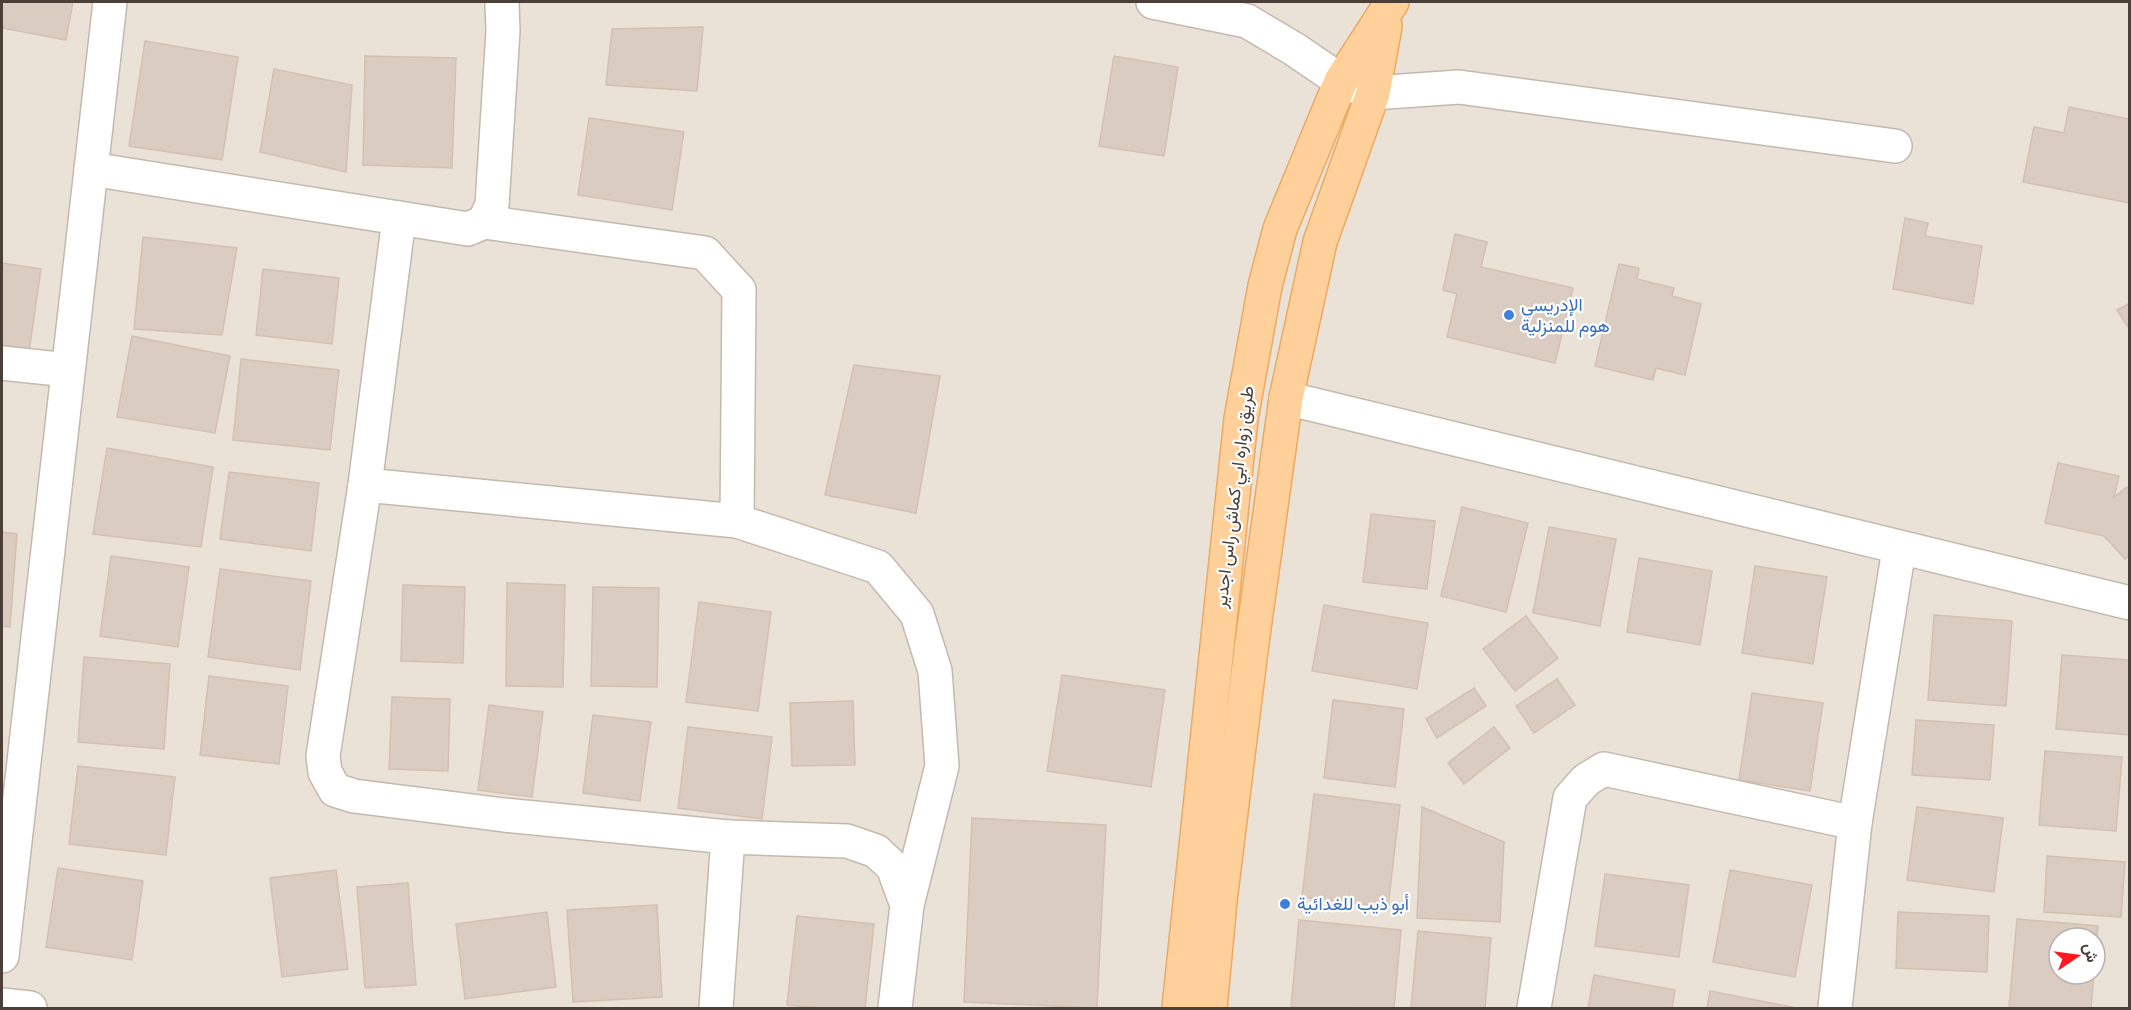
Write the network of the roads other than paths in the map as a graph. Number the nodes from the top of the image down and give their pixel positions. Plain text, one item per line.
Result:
1 (110, 2) edge
2 (502, 2) edge
3 (1154, 2) edge
4 (1390, 7) edge
5 (1341, 81) junction
6 (1372, 93) junction
7 (1895, 146) dead end
8 (91, 169) junction
9 (399, 218) junction
10 (484, 222) junction
11 (1280, 229) junction
12 (1320, 242) junction
13 (2, 363) edge
14 (68, 370) junction
15 (1286, 398) junction
16 (365, 485) junction
17 (737, 521) junction
18 (1899, 549) junction
19 (2130, 603) edge
20 (1855, 823) junction
21 (728, 837) junction
22 (907, 905) junction
23 (2, 956) edge
24 (2, 1005) edge
25 (30, 1008) edge
26 (716, 1008) edge
27 (895, 1008) edge
28 (1179, 1008) edge
29 (1210, 1008) edge
30 (1534, 1008) edge
31 (1835, 1008) edge

1 - 8 street
2 - 10 street
3 - 5 street
4 - 5 main road, طريق زواره ابي كماش راس اجدير
4 - 6 main road
5 - 6 street
5 - 11 main road, طريق زواره ابي كماش راس اجدير
6 - 7 street
6 - 12 main road
8 - 9 street
8 - 14 street
9 - 10 street
9 - 16 street
10 - 17 street
11 - 12 main road
11 - 28 main road, طريق زواره ابي كماش راس اجدير
12 - 15 main road
13 - 14 street
14 - 23 street
15 - 18 street
15 - 29 main road
16 - 17 street
16 - 21 street
17 - 22 street
18 - 19 street
18 - 20 street
20 - 30 street
20 - 31 street
21 - 22 street
21 - 26 street
22 - 27 street
24 - 25 street

